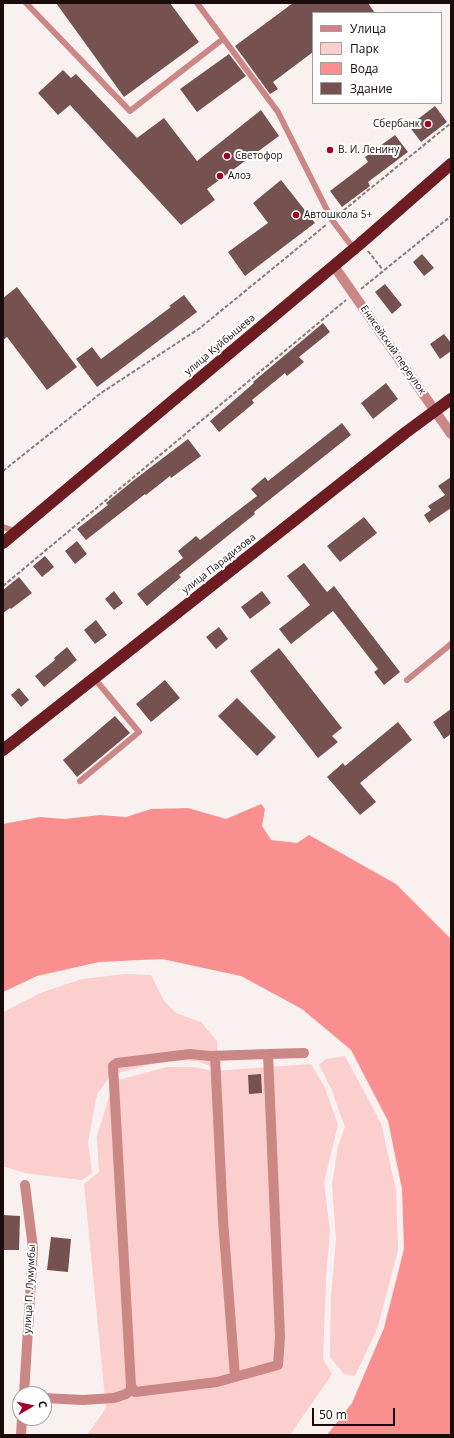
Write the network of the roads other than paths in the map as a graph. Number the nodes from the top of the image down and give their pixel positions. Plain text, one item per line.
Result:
1 (26, 3) edge
2 (197, 3) edge
3 (223, 39) junction
4 (451, 164) edge
5 (354, 249) junction
6 (334, 266) junction
7 (451, 399) edge
8 (436, 411) junction
9 (451, 434) edge
10 (3, 527) edge
11 (16, 532) junction
12 (3, 543) edge
13 (451, 644) edge
14 (94, 678) junction
15 (408, 680) dead end
16 (3, 750) edge
17 (80, 781) dead end
18 (304, 1053) dead end
19 (268, 1054) junction
20 (215, 1056) junction
21 (25, 1185) dead end
22 (235, 1377) junction
23 (24, 1386) edge
24 (132, 1388) junction
25 (52, 1398) edge

1 - 3 lane
2 - 3 lane
3 - 5 lane
4 - 5 highway, улица Куйбышева
5 - 6 highway, улица Куйбышева
6 - 8 street, Енисейский переулок
6 - 11 highway, улица Куйбышева
7 - 8 highway, улица Парадизова
8 - 9 street, Енисейский переулок
8 - 14 highway, улица Парадизова
10 - 11 lane
11 - 12 highway, улица Куйбышева
13 - 15 lane
14 - 16 highway, улица Парадизова
14 - 17 lane
18 - 19 street
19 - 20 street
19 - 22 street
20 - 22 street
20 - 24 street
21 - 23 street, улица П. Лумумбы
22 - 24 street
24 - 25 street

